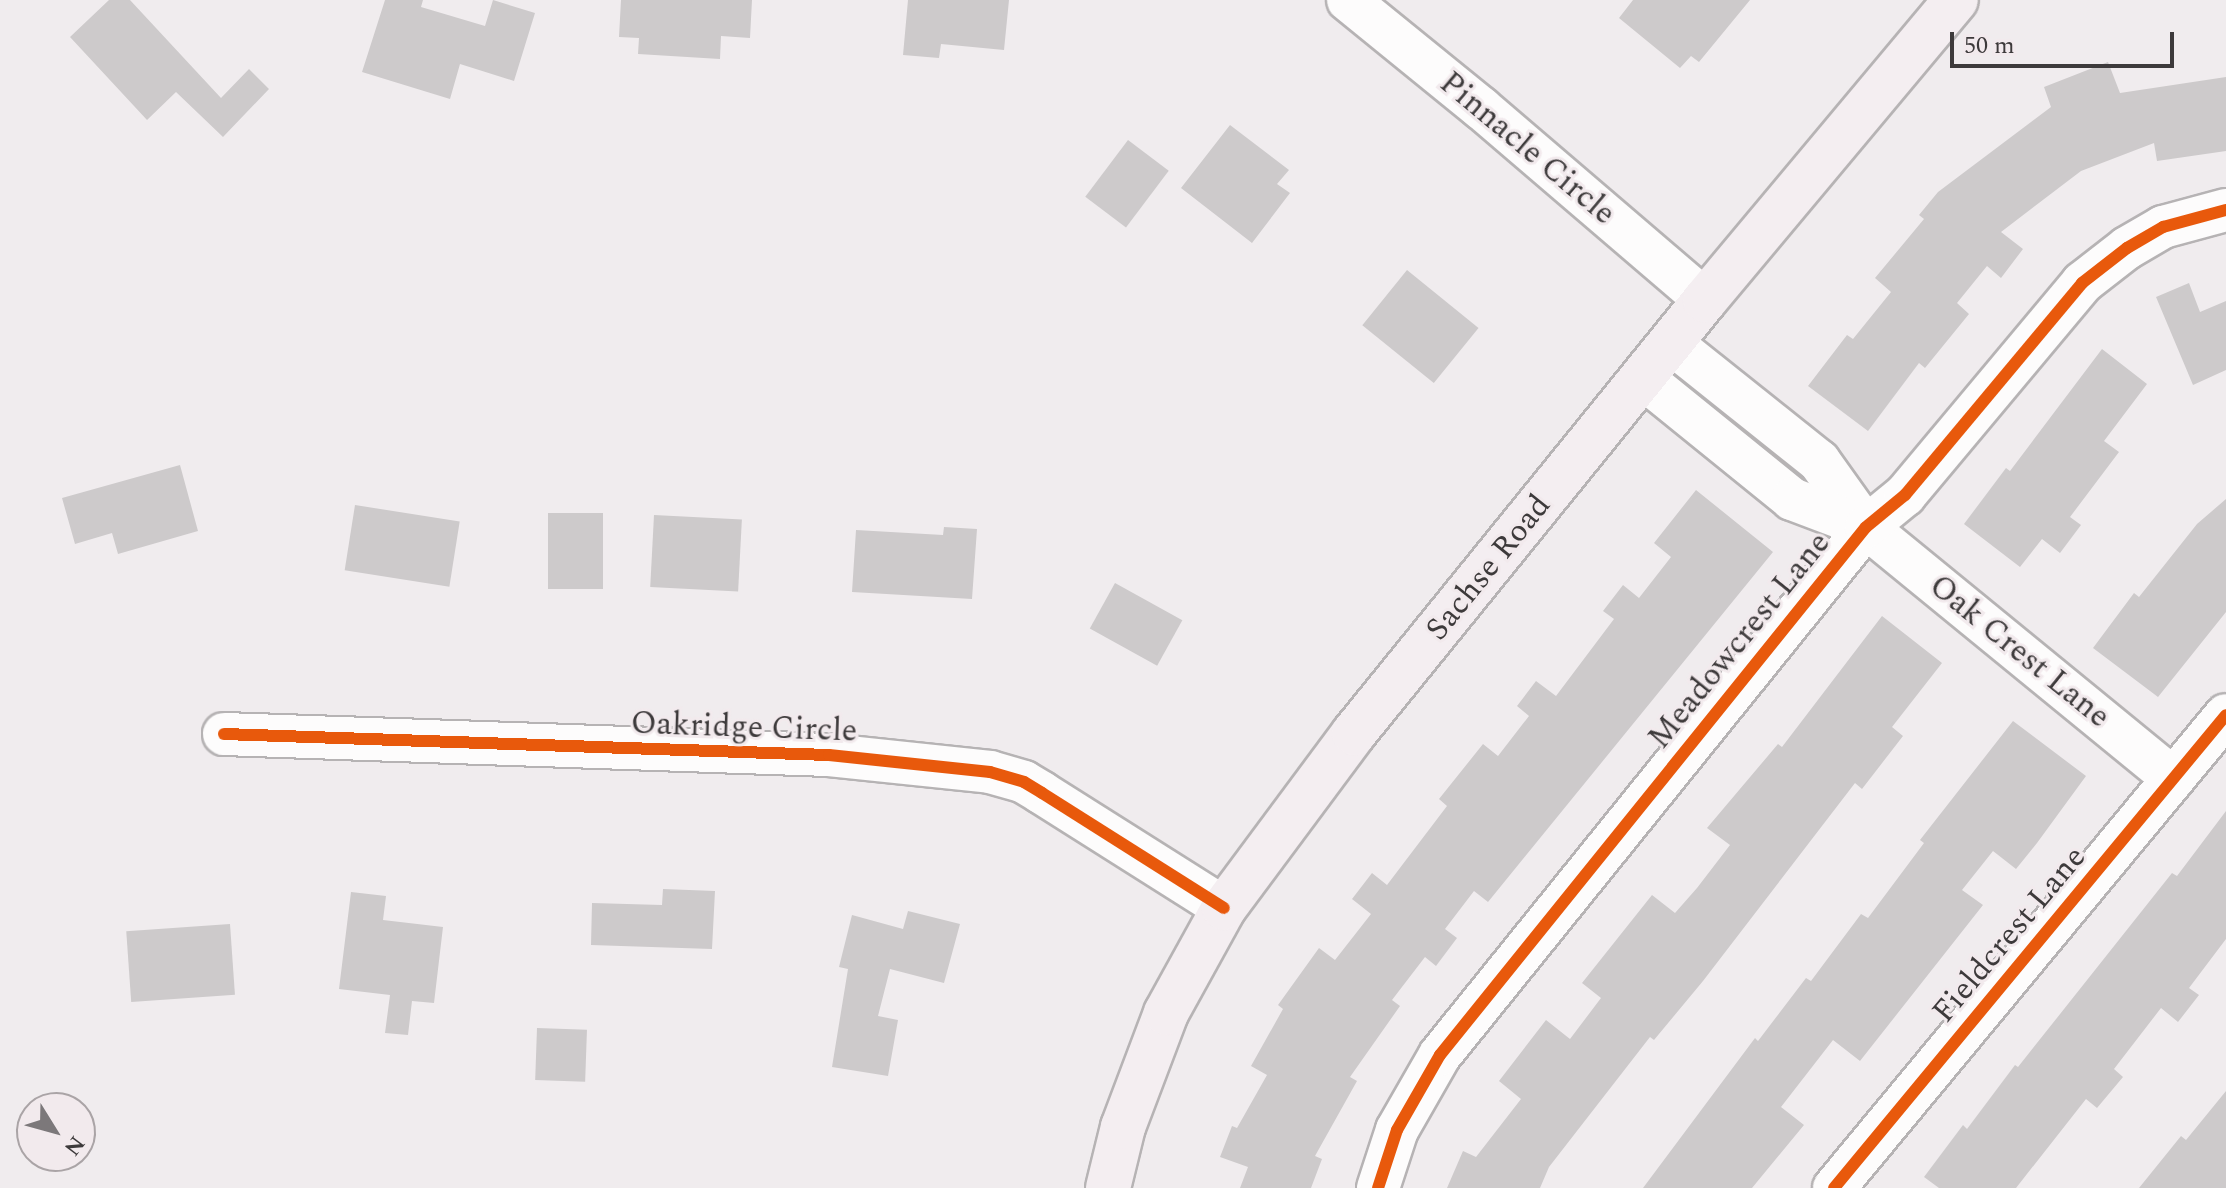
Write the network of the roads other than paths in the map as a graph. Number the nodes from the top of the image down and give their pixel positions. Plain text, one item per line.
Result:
1 (1348, 0) edge
2 (1956, 0) edge
3 (2226, 210) edge
4 (1705, 300) junction
5 (1671, 343) junction
6 (1644, 379) junction
7 (1866, 527) junction
8 (2226, 715) edge
9 (224, 734) dead end
10 (2173, 778) junction
11 (1224, 908) junction
12 (1108, 1188) edge
13 (1378, 1188) edge
14 (1834, 1188) edge

1 - 4 street, Pinnacle Circle
2 - 4 main road, Sachse Road
3 - 7 street, Meadowcrest Lane
4 - 5 main road, Sachse Road
5 - 6 main road, Sachse Road
5 - 7 street, Oak Crest Lane
6 - 7 street, Oak Crest Lane
6 - 11 main road, Sachse Road
7 - 10 street, Oak Crest Lane
7 - 13 street, Meadowcrest Lane
8 - 10 street, Fieldcrest Lane
9 - 11 street, Oakridge Circle
10 - 14 street, Fieldcrest Lane
11 - 12 main road, Sachse Road

